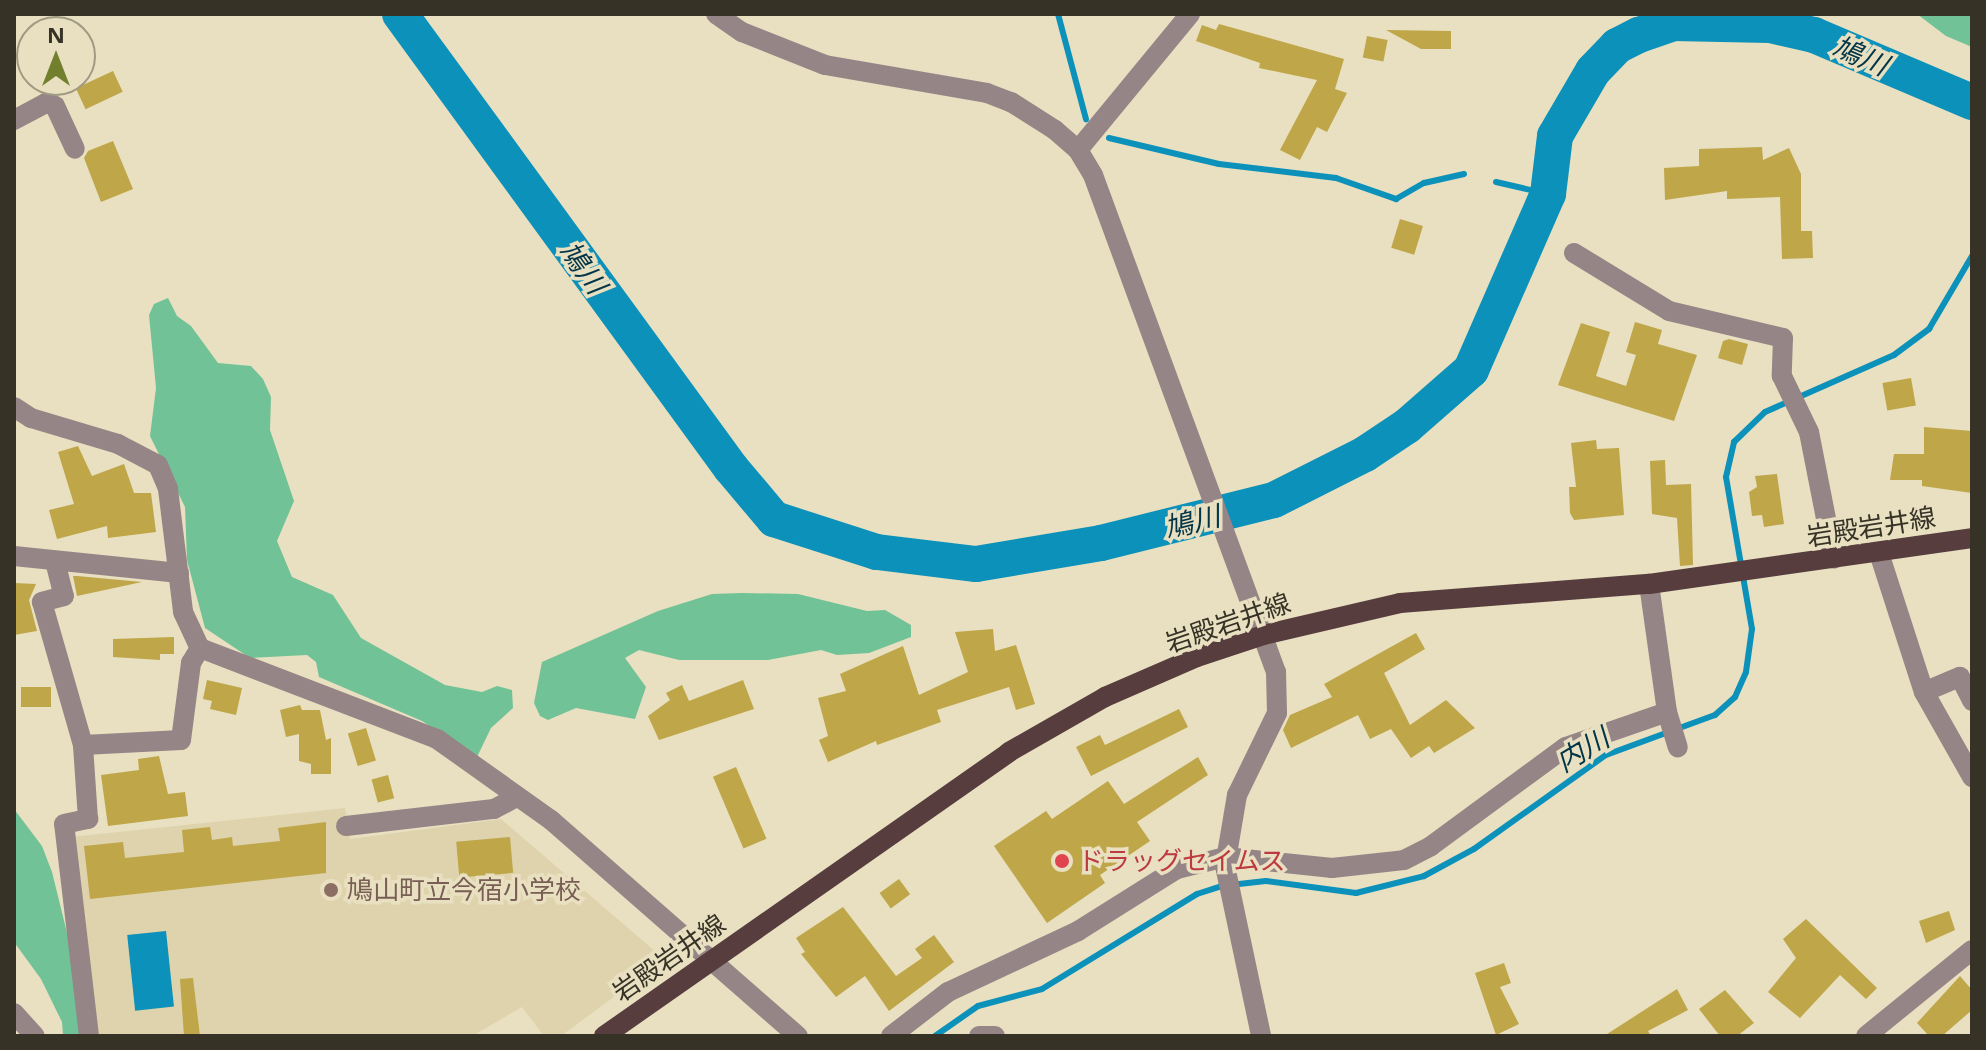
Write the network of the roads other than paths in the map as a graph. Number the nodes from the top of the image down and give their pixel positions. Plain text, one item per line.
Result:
1 (716, 14) edge
2 (1190, 14) edge
3 (14, 120) edge
4 (75, 149) dead end
5 (1078, 150) junction
6 (1574, 253) dead end
7 (14, 407) edge
8 (1972, 538) edge
9 (1879, 553) junction
10 (14, 556) edge
11 (1834, 559) junction
12 (55, 561) junction
13 (179, 573) junction
14 (1649, 584) junction
15 (1263, 635) junction
16 (200, 648) junction
17 (1924, 692) junction
18 (1972, 701) edge
19 (1667, 712) junction
20 (83, 745) junction
21 (1678, 747) dead end
22 (1972, 777) edge
23 (517, 797) junction
24 (346, 826) dead end
25 (1225, 862) junction
26 (1972, 950) edge
27 (709, 961) junction
28 (14, 1013) edge
29 (35, 1036) edge
30 (89, 1036) edge
31 (604, 1036) edge
32 (798, 1036) edge
33 (891, 1036) edge
34 (979, 1036) edge
35 (995, 1036) edge
36 (1261, 1036) edge
37 (1866, 1036) edge

1 - 5 street
2 - 5 street
3 - 4 street
5 - 15 street
6 - 11 street
7 - 13 street
8 - 9 main road, 岩殿岩井線
9 - 11 main road, 岩殿岩井線
9 - 17 street
10 - 12 street
11 - 14 main road, 岩殿岩井線
12 - 13 street
12 - 20 street
13 - 16 street
14 - 15 main road, 岩殿岩井線
14 - 19 street
15 - 25 street
15 - 27 main road, 岩殿岩井線
16 - 20 street
16 - 23 street
17 - 18 street
17 - 22 street
19 - 21 street
19 - 25 street
20 - 30 street
23 - 24 street
23 - 27 street
25 - 33 street
25 - 36 street
26 - 37 street
27 - 31 main road, 岩殿岩井線
27 - 32 street
28 - 29 street
34 - 35 street

